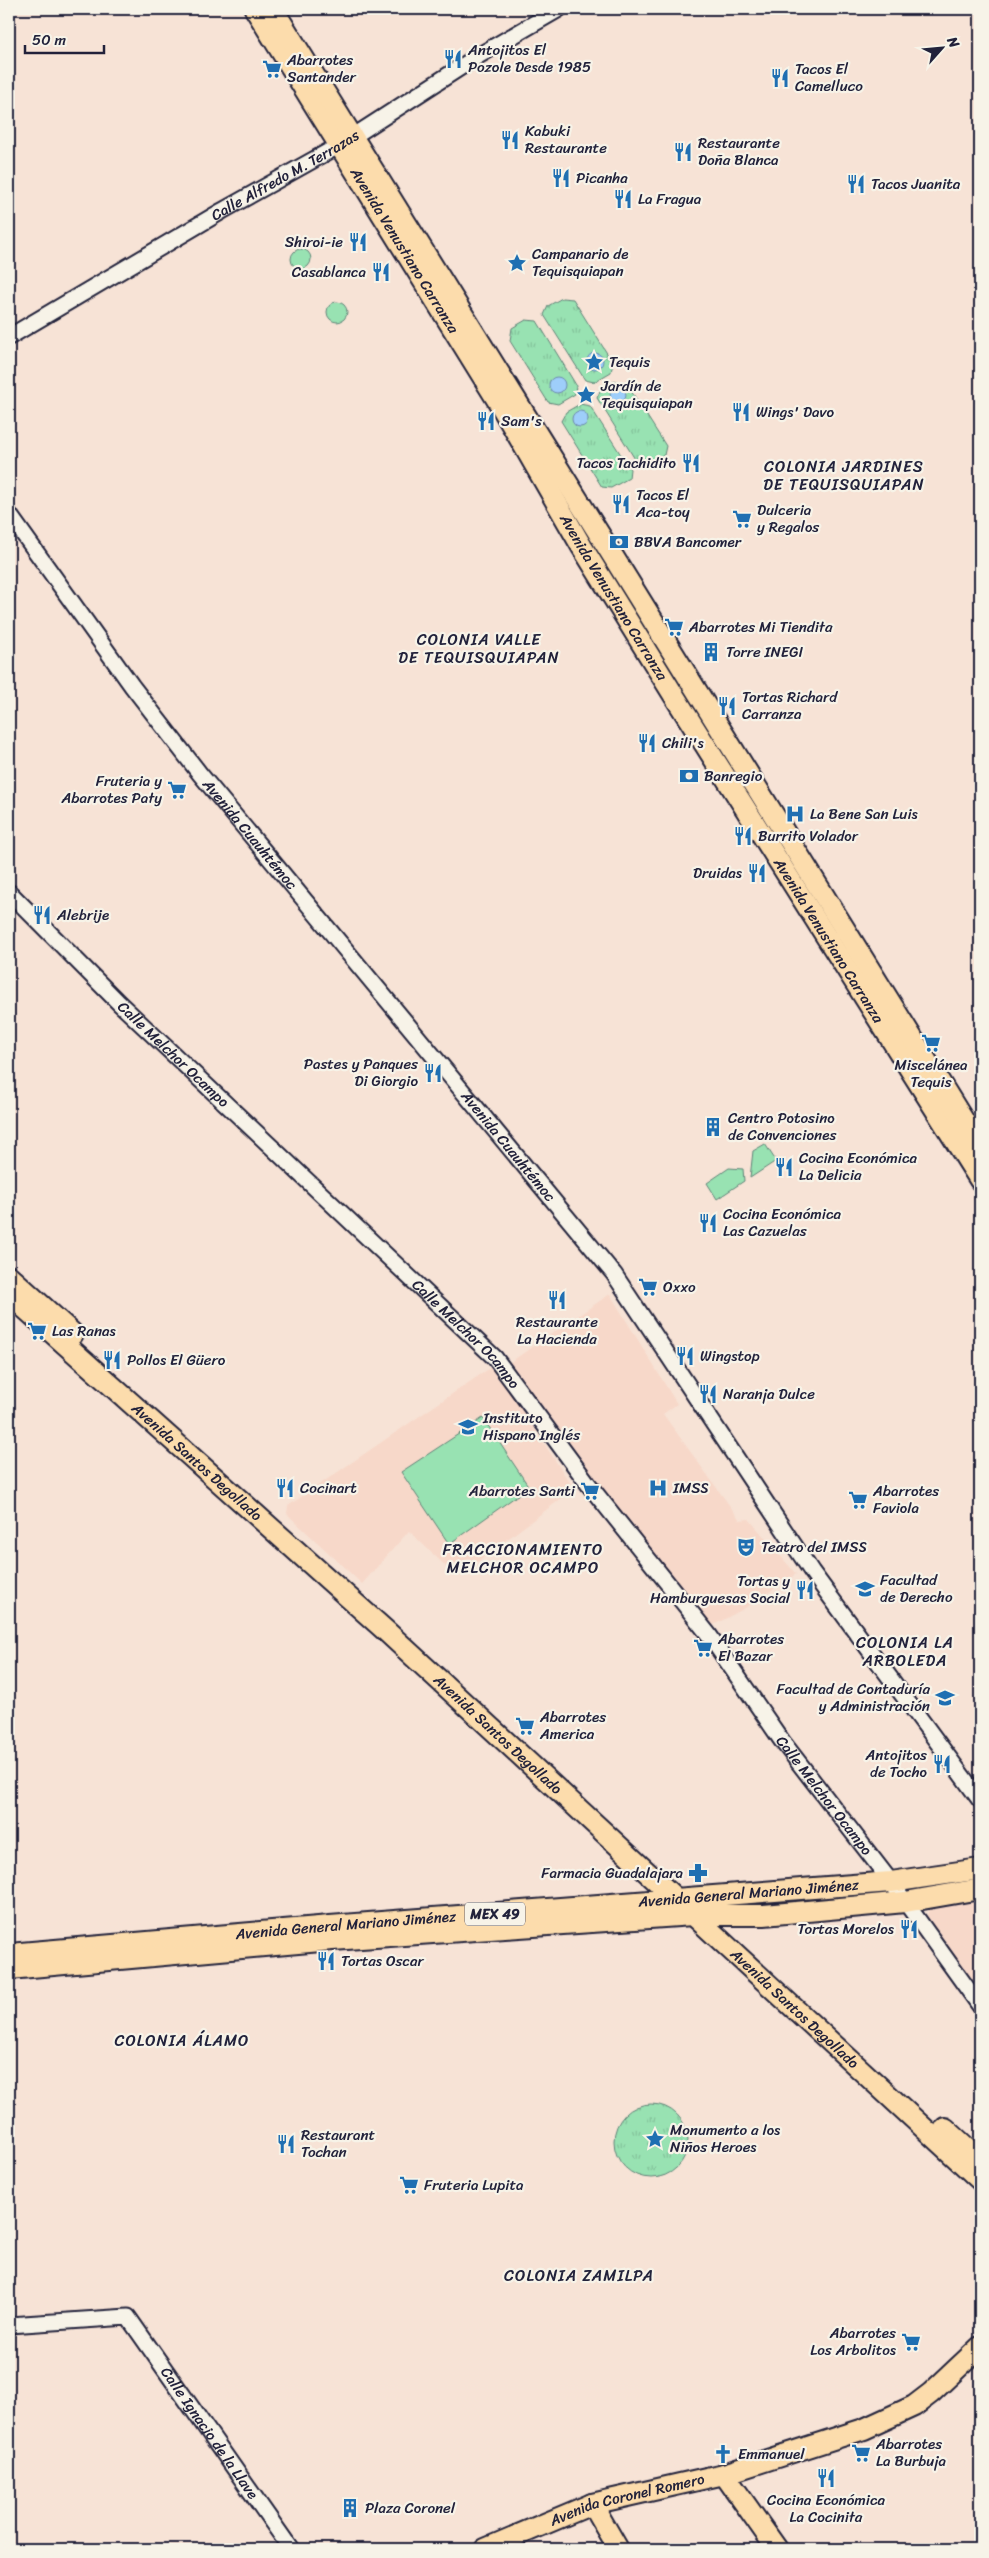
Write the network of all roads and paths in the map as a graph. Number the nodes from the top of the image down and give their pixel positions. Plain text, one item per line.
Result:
1 (255, 9) edge
2 (273, 9) edge
3 (559, 9) edge
4 (346, 142) junction
5 (9, 337) edge
6 (9, 514) edge
7 (9, 892) edge
8 (980, 1147) edge
9 (980, 1180) edge
10 (9, 1276) edge
11 (9, 1294) edge
12 (980, 1800) edge
13 (980, 1869) edge
14 (951, 1873) junction
15 (891, 1882) junction
16 (980, 1889) edge
17 (955, 1894) junction
18 (905, 1902) junction
19 (691, 1907) junction
20 (9, 1954) edge
21 (9, 1969) edge
22 (980, 2006) edge
23 (980, 2160) edge
24 (980, 2180) edge
25 (9, 2325) edge
26 (980, 2347) edge
27 (724, 2474) junction
28 (592, 2504) junction
29 (291, 2549) edge
30 (485, 2549) edge
31 (618, 2549) edge
32 (777, 2549) edge

1 - 4 main road, Avenida Venustiano Carranza
2 - 4 main road, Avenida Venustiano Carranza
3 - 4 street, Calle Alfredo M. Terrazas
4 - 5 street, Calle Alfredo M. Terrazas
4 - 8 main road, Avenida Venustiano Carranza
4 - 9 main road, Avenida Venustiano Carranza
6 - 12 street, Avenida Cuauhtémoc
7 - 15 street, Calle Melchor Ocampo
10 - 19 main road, Avenida Santos Degollado
11 - 19 main road, Avenida Santos Degollado
13 - 14 main road, Avenida General Mariano Jiménez / MEX 49
14 - 15 main road, Avenida General Mariano Jiménez / MEX 49
14 - 17 main road
15 - 18 street, Calle Melchor Ocampo
15 - 19 main road, Avenida General Mariano Jiménez / MEX 49
16 - 17 main road, Avenida General Mariano Jiménez / MEX 49
17 - 18 main road, Avenida General Mariano Jiménez / MEX 49
18 - 19 main road, Avenida General Mariano Jiménez / MEX 49
18 - 22 street, Calle Melchor Ocampo
19 - 20 main road, Avenida General Mariano Jiménez / MEX 49
19 - 21 main road, Avenida General Mariano Jiménez / MEX 49
19 - 23 main road, Avenida Santos Degollado
19 - 24 main road, Avenida Santos Degollado
25 - 29 street, Calle Ignacio de la Llave
26 - 27 main road, Avenida Coronel Romero
27 - 28 main road, Avenida Coronel Romero
27 - 32 main road
28 - 30 main road, Avenida Coronel Romero
28 - 31 main road

